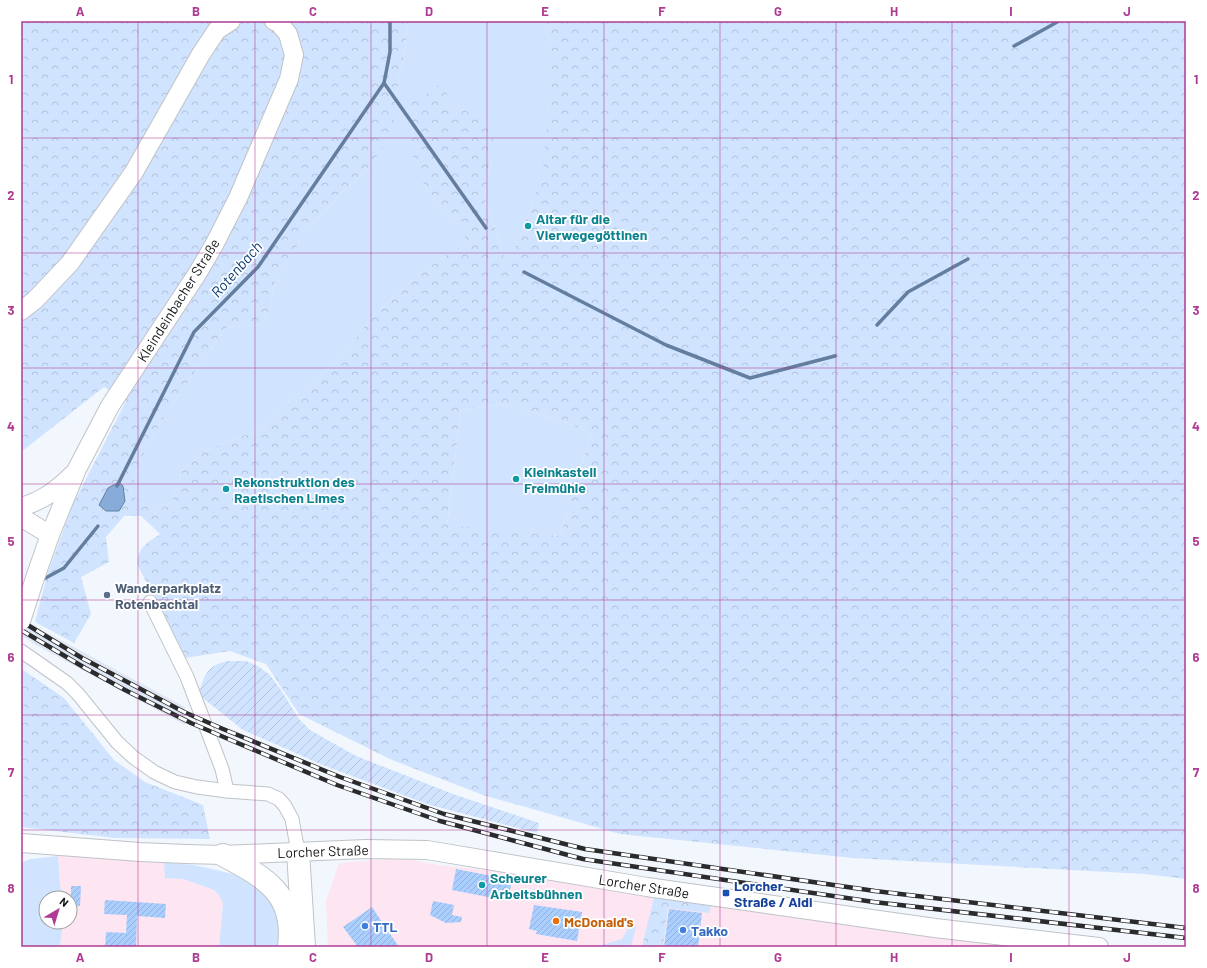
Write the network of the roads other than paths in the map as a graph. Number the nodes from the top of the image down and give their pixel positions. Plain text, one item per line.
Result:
1 (231, 21) edge
2 (274, 21) edge
3 (21, 311) edge
4 (77, 469) junction
5 (21, 507) edge
6 (21, 517) edge
7 (50, 535) junction
8 (150, 602) dead end
9 (21, 621) edge
10 (21, 651) edge
11 (227, 791) junction
12 (25, 846) edge
13 (298, 852) junction
14 (223, 854) junction
15 (287, 910) junction
16 (289, 947) edge
17 (304, 947) edge
18 (1098, 947) edge

1 - 3 street
2 - 4 street, Kleindeinbacher Straße
4 - 5 street
4 - 7 street, Kleindeinbacher Straße
6 - 7 street
7 - 9 street, Kleindeinbacher Straße, bridge
8 - 11 street
10 - 11 street
11 - 13 street
12 - 14 street, Lorcher Straße
13 - 14 street, Lorcher Straße
13 - 15 highway
13 - 17 highway
13 - 18 street, Lorcher Straße
14 - 15 highway
15 - 16 highway

